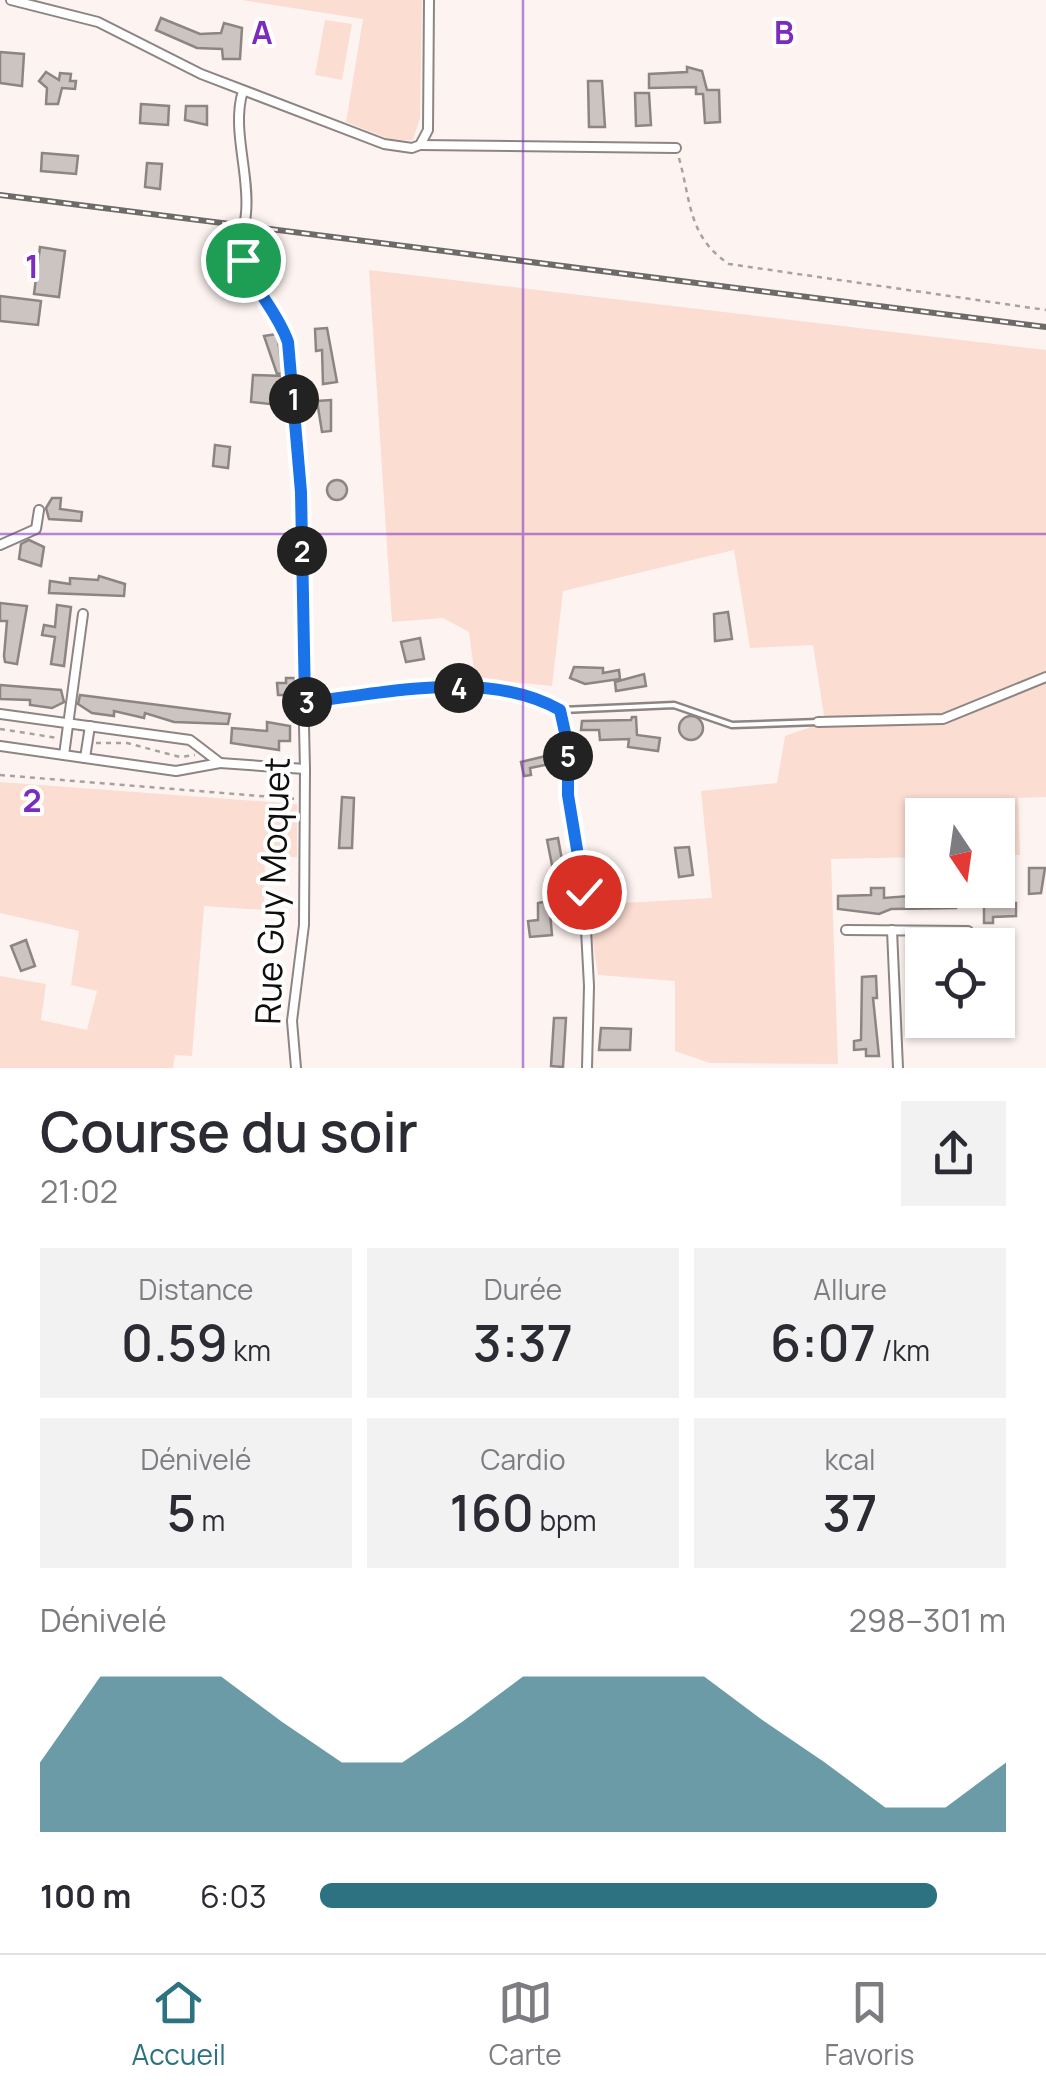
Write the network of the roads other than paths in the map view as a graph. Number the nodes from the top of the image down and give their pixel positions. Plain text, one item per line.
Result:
1 (12, 0) edge
2 (429, 0) edge
3 (243, 91) junction
4 (420, 144) junction
5 (676, 148) road end
6 (39, 510) dead end
7 (0, 545) edge
8 (83, 614) dead end
9 (1046, 677) edge
10 (305, 702) junction
11 (560, 710) junction
12 (0, 714) edge
13 (69, 722) junction
14 (818, 722) joint
15 (90, 726) junction
16 (0, 746) edge
17 (64, 755) junction
18 (85, 758) junction
19 (220, 763) junction
20 (305, 770) junction
21 (846, 930) dead end
22 (892, 930) junction
23 (905, 930) edge
24 (296, 1068) edge
25 (587, 1068) edge
26 (898, 1068) edge

1 - 3 street
2 - 4 street
3 - 4 street
3 - 10 street, Rue Guy Moquet, bridge
4 - 5 street
6 - 7 street
8 - 13 street
9 - 14 street
10 - 11 street
10 - 20 street, Rue Guy Moquet
11 - 14 lane
11 - 25 street
12 - 13 street
13 - 15 street
13 - 17 street
15 - 18 street
15 - 19 street
16 - 17 street
17 - 18 street
18 - 19 street
19 - 20 street
20 - 24 street, Rue Guy Moquet
21 - 22 street
22 - 23 street
22 - 26 street

